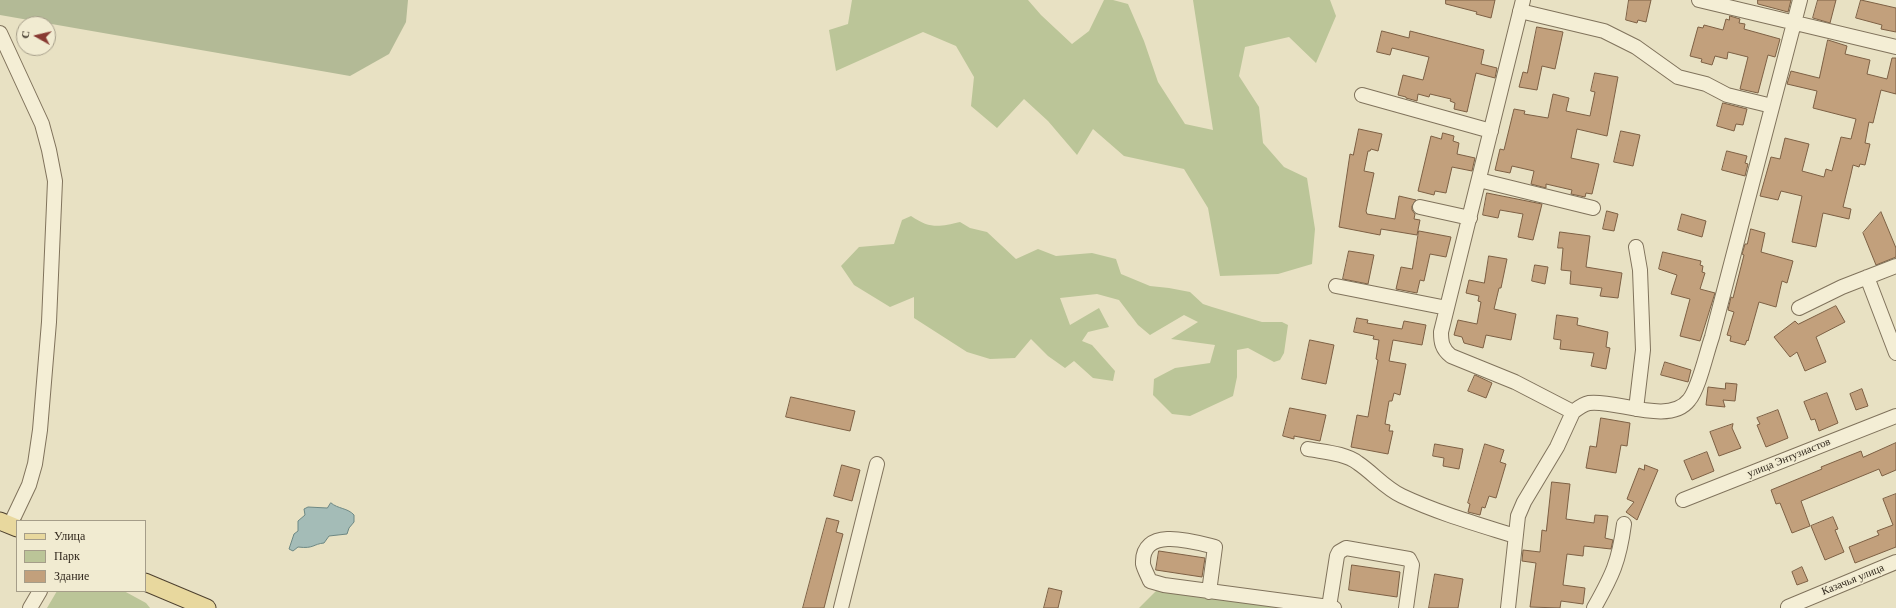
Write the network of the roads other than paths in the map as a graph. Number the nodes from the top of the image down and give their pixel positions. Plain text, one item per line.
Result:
1 (1699, 0) edge
2 (1800, 0) edge
3 (1522, 5) edge
4 (1794, 23) junction
5 (0, 33) edge
6 (1896, 47) edge
7 (1362, 95) dead end
8 (1772, 106) junction
9 (1491, 131) junction
10 (1479, 180) junction
11 (1420, 206) dead end
12 (1593, 208) dead end
13 (1470, 218) junction
14 (1636, 247) dead end
15 (1896, 266) edge
16 (1867, 277) junction
17 (1336, 286) dead end
18 (1447, 308) junction
19 (1799, 308) dead end
20 (1896, 353) edge
21 (1636, 409) junction
22 (1573, 412) junction
23 (1896, 416) edge
24 (1308, 449) dead end
25 (877, 464) dead end
26 (1683, 500) dead end
27 (9, 524) edge
28 (1624, 524) dead end
29 (1515, 536) junction
30 (1896, 562) edge
31 (146, 582) edge
32 (39, 592) edge
33 (1209, 592) junction
34 (1788, 607) edge
35 (30, 608) edge
36 (207, 608) edge
37 (841, 608) edge
38 (1331, 608) edge
39 (1406, 608) edge
40 (1508, 608) edge
41 (1594, 608) edge

1 - 4 street
2 - 4 street
3 - 8 street
3 - 9 street
4 - 6 street
4 - 8 street
5 - 27 street
7 - 9 street
8 - 21 street
9 - 10 street
10 - 12 street
10 - 13 street
11 - 13 street
13 - 18 street
14 - 21 street
15 - 16 street
16 - 19 street
16 - 20 street
17 - 18 street
18 - 22 street
21 - 22 street
22 - 29 street
23 - 26 street, улица Энтузиастов
24 - 29 street
25 - 37 street
28 - 41 street
29 - 40 street
30 - 34 street, Казачья улица
31 - 36 main road
32 - 35 street
33 - 33 street
33 - 38 street
38 - 39 street

